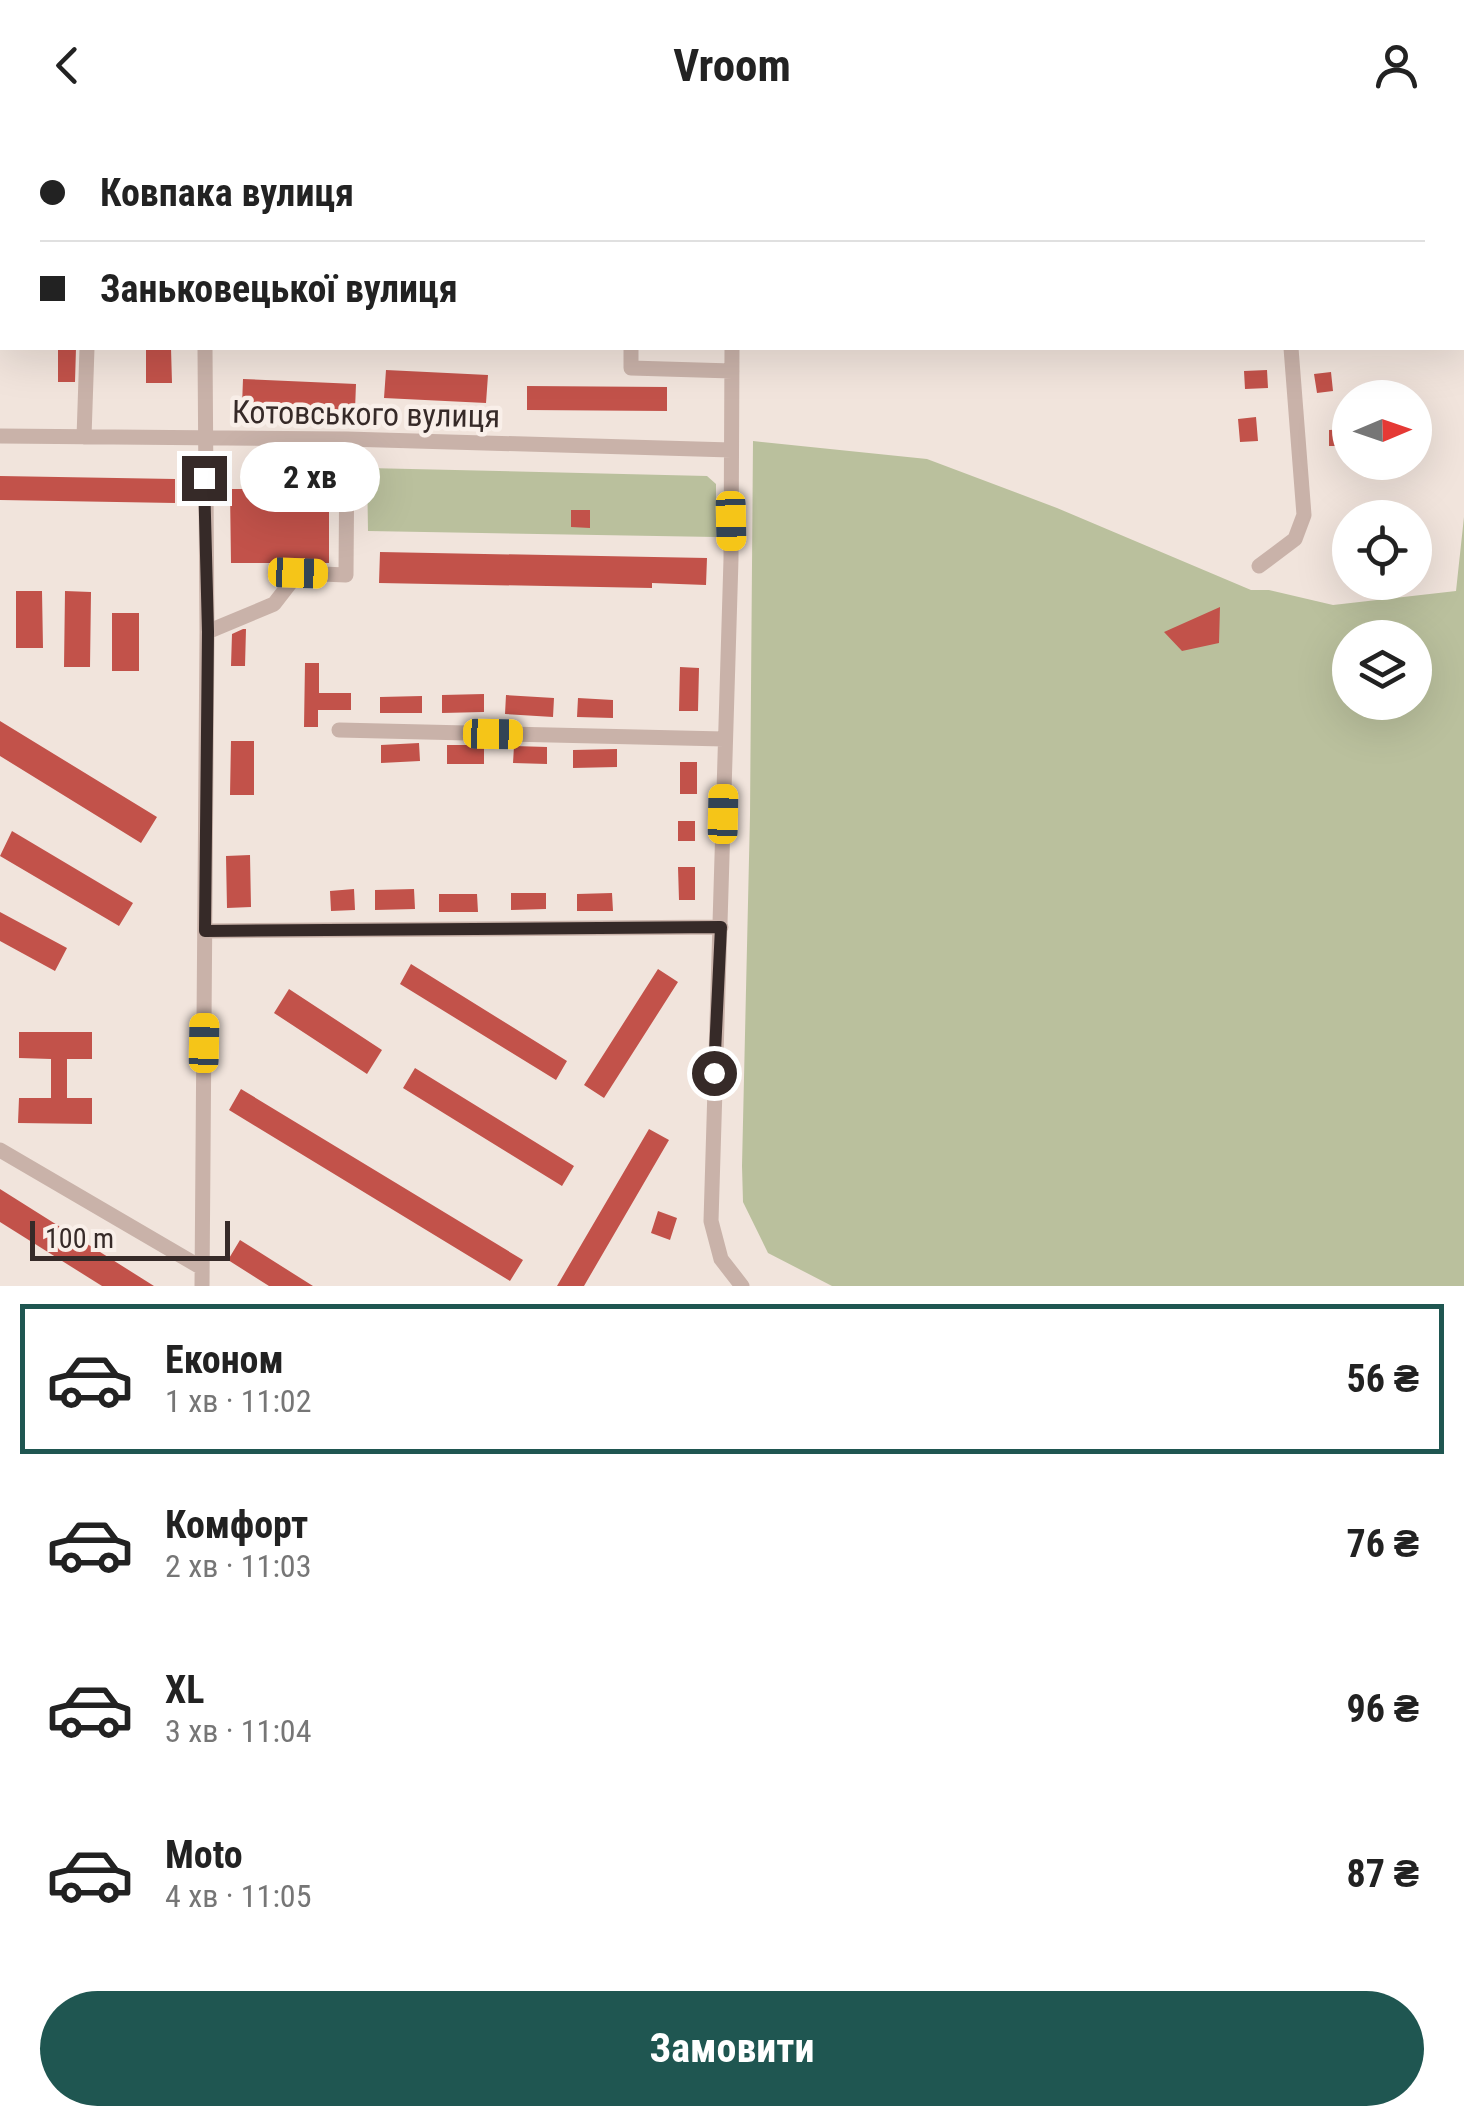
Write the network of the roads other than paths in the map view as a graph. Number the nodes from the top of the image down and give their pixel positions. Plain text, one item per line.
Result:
1 (87, 350) edge
2 (205, 350) edge
3 (632, 350) edge
4 (732, 350) edge
5 (1291, 350) edge
6 (732, 371) junction
7 (0, 436) edge
8 (84, 437) junction
9 (203, 439) junction
10 (347, 439) junction
11 (731, 450) junction
12 (1260, 566) dead end
13 (208, 632) junction
14 (339, 730) dead end
15 (724, 739) junction
16 (721, 927) junction
17 (205, 931) junction
18 (0, 1150) edge
19 (202, 1268) junction
20 (202, 1286) edge
21 (742, 1286) edge

1 - 8 street
2 - 9 street
3 - 6 street
4 - 6 street
5 - 12 street
6 - 11 street
7 - 8 street, Котовського вулиця
8 - 9 street, Котовського вулиця
9 - 10 street, Котовського вулиця
9 - 13 street
10 - 11 street, Котовського вулиця
10 - 13 street
11 - 15 street
13 - 17 street
14 - 15 street
15 - 16 street
16 - 17 street
16 - 21 street
17 - 19 street
18 - 19 street
19 - 20 street

